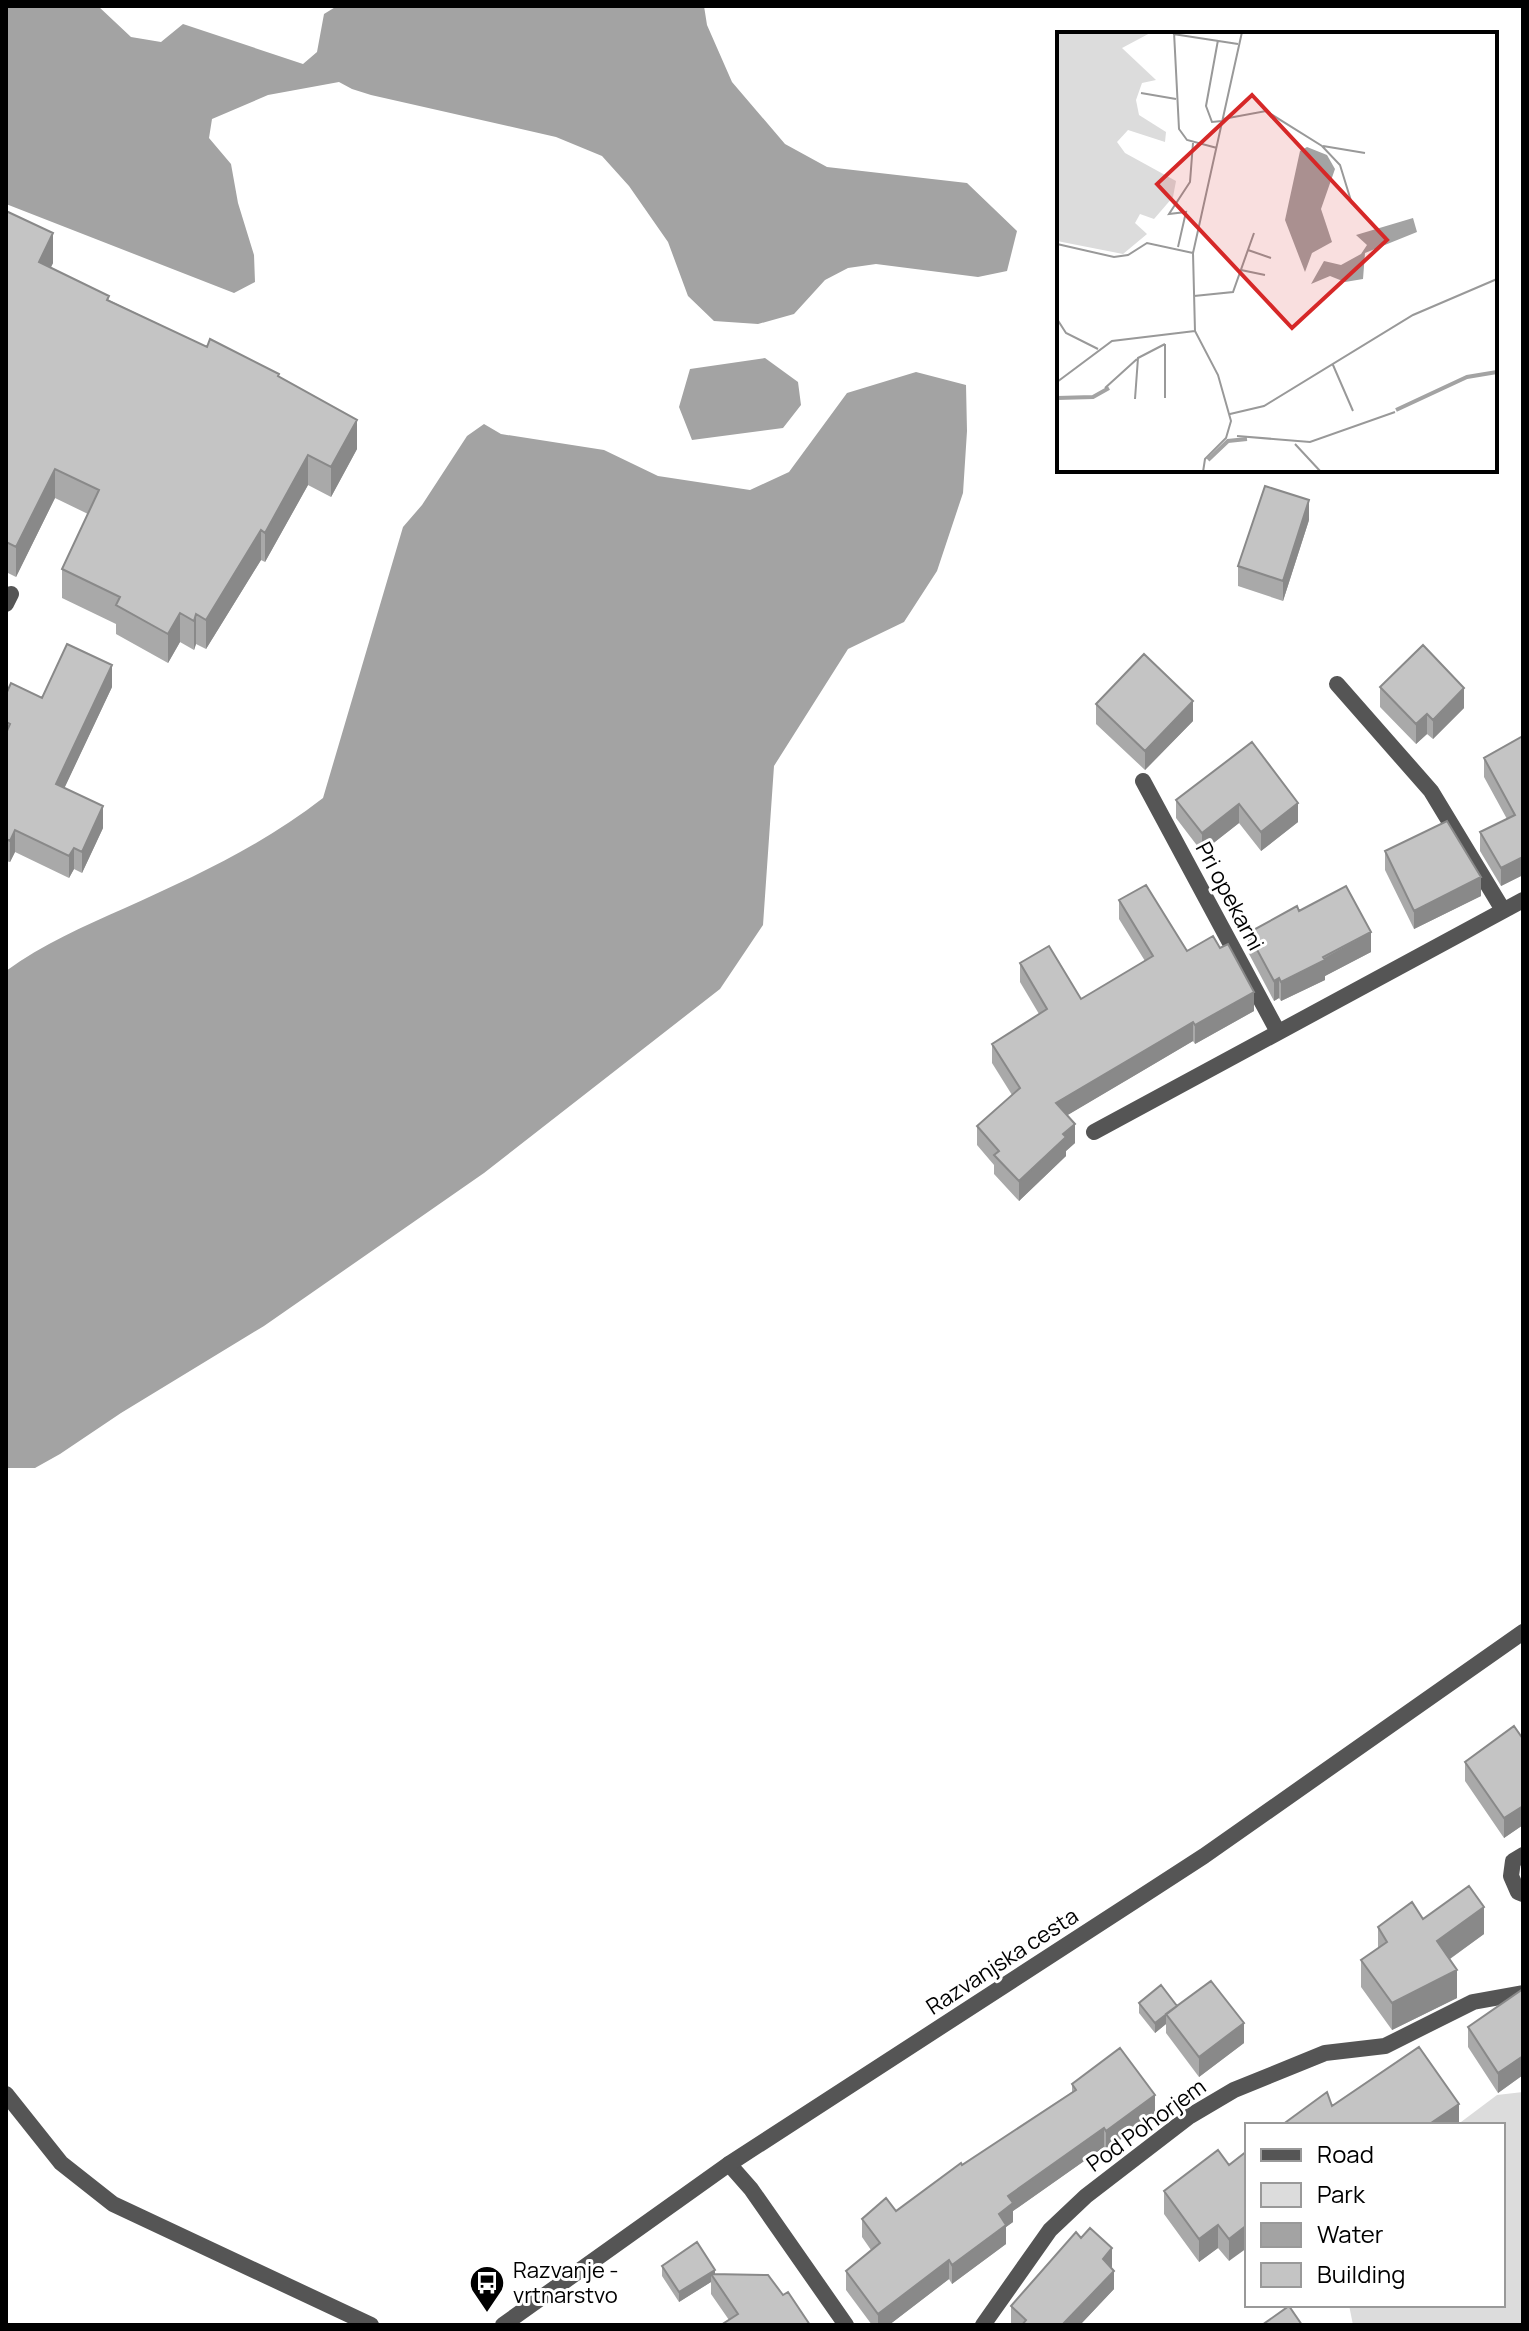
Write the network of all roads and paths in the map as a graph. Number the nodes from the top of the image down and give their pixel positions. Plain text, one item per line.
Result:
1 (1337, 684) dead end
2 (1143, 781) dead end
3 (1523, 900) edge
4 (1503, 910) junction
5 (1278, 1032) junction
6 (1094, 1132) dead end
7 (1523, 1632) edge
8 (1523, 1855) edge
9 (1523, 1894) edge
10 (1523, 1993) edge
11 (6, 2094) edge
12 (729, 2164) junction
13 (371, 2325) edge
14 (503, 2325) edge
15 (846, 2325) edge
16 (983, 2325) edge

1 - 4 street
2 - 5 street, Pri opekarni
3 - 4 street
4 - 5 street
5 - 6 street
7 - 12 street, Razvanjska cesta
8 - 9 street
10 - 16 street, Pod Pohorjem
11 - 13 street
12 - 14 street, Razvanjska cesta
12 - 15 street

